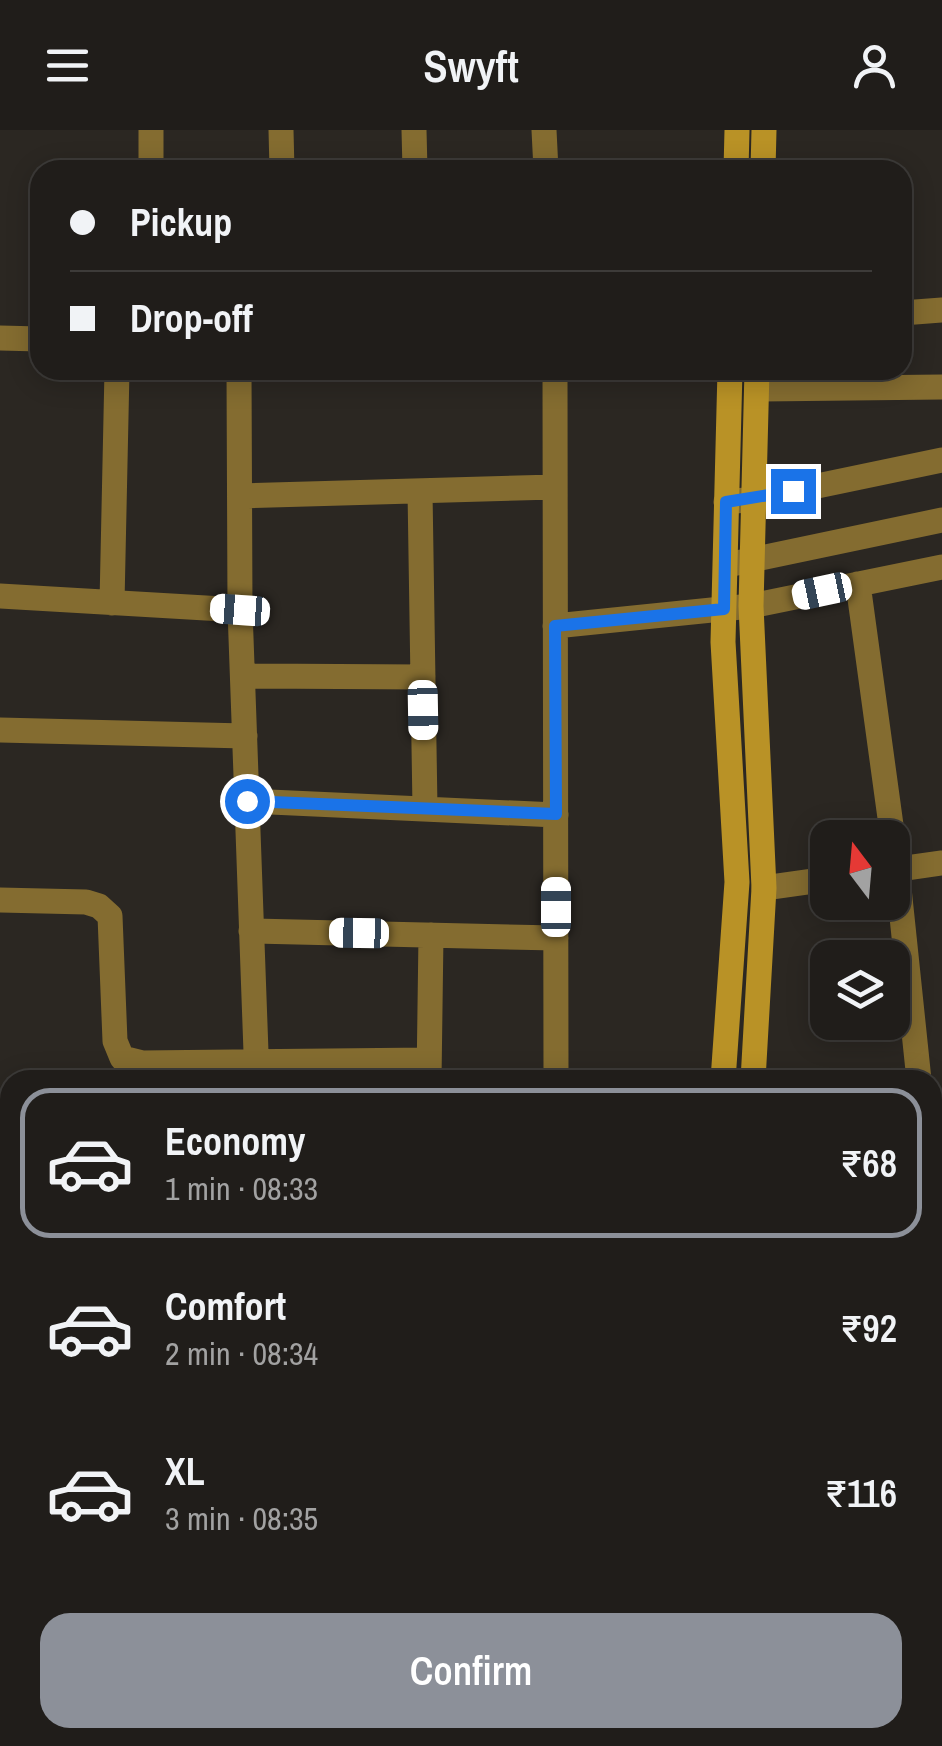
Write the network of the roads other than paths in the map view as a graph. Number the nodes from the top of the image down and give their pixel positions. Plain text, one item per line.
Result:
1 (151, 130) edge
2 (281, 130) edge
3 (414, 130) edge
4 (544, 130) edge
5 (737, 130) edge
6 (764, 130) edge
7 (151, 160) edge
8 (282, 160) edge
9 (415, 160) edge
10 (546, 160) edge
11 (736, 160) edge
12 (763, 160) edge
13 (942, 310) edge
14 (912, 312) edge
15 (0, 338) edge
16 (30, 339) edge
17 (117, 380) edge
18 (239, 380) edge
19 (555, 380) edge
20 (730, 380) edge
21 (757, 380) edge
22 (780, 380) edge
23 (942, 387) edge
24 (942, 460) edge
25 (555, 487) junction
26 (420, 491) junction
27 (240, 496) junction
28 (755, 499) junction
29 (726, 502) junction
30 (942, 520) edge
31 (754, 559) junction
32 (724, 565) junction
33 (942, 567) edge
34 (858, 584) junction
35 (0, 596) edge
36 (112, 602) junction
37 (751, 606) junction
38 (724, 609) junction
39 (240, 610) junction
40 (555, 626) junction
41 (243, 676) junction
42 (423, 677) junction
43 (0, 730) edge
44 (245, 736) junction
45 (247, 801) junction
46 (425, 809) junction
47 (556, 814) junction
48 (889, 820) edge
49 (764, 847) junction
50 (735, 849) junction
51 (942, 863) edge
52 (910, 867) edge
53 (810, 882) edge
54 (764, 888) junction
55 (0, 900) edge
56 (901, 920) edge
57 (251, 931) junction
58 (431, 935) junction
59 (556, 938) junction
60 (122, 1069) edge
61 (242, 1070) edge
62 (256, 1070) edge
63 (429, 1070) edge
64 (556, 1070) edge
65 (724, 1070) edge
66 (754, 1070) edge
67 (919, 1070) edge

1 - 7 street
2 - 8 street
3 - 9 street
4 - 10 street
5 - 11 main road
6 - 12 main road
13 - 14 street
15 - 16 street
17 - 36 street
18 - 27 street
19 - 25 street
20 - 29 main road
21 - 28 main road
22 - 23 street
24 - 28 street
25 - 26 street
25 - 40 street
26 - 27 street
26 - 42 street
27 - 39 street
28 - 29 street
28 - 31 main road
29 - 32 main road
30 - 31 street
31 - 32 street
31 - 37 main road
32 - 38 main road
33 - 34 street
34 - 37 street
34 - 48 street
35 - 36 street
36 - 39 street
37 - 38 street
37 - 49 main road
38 - 40 street
38 - 50 main road
39 - 41 street
40 - 47 street
41 - 42 street
41 - 44 street
42 - 46 street
43 - 44 street
44 - 45 street
45 - 46 street
45 - 57 street
46 - 47 street
47 - 59 street
49 - 50 main road
49 - 54 main road
50 - 65 main road
51 - 52 street
53 - 54 street
54 - 66 main road
55 - 60 street
56 - 67 street
57 - 58 street
57 - 62 street
58 - 59 street
58 - 63 street
59 - 64 street
60 - 61 street

